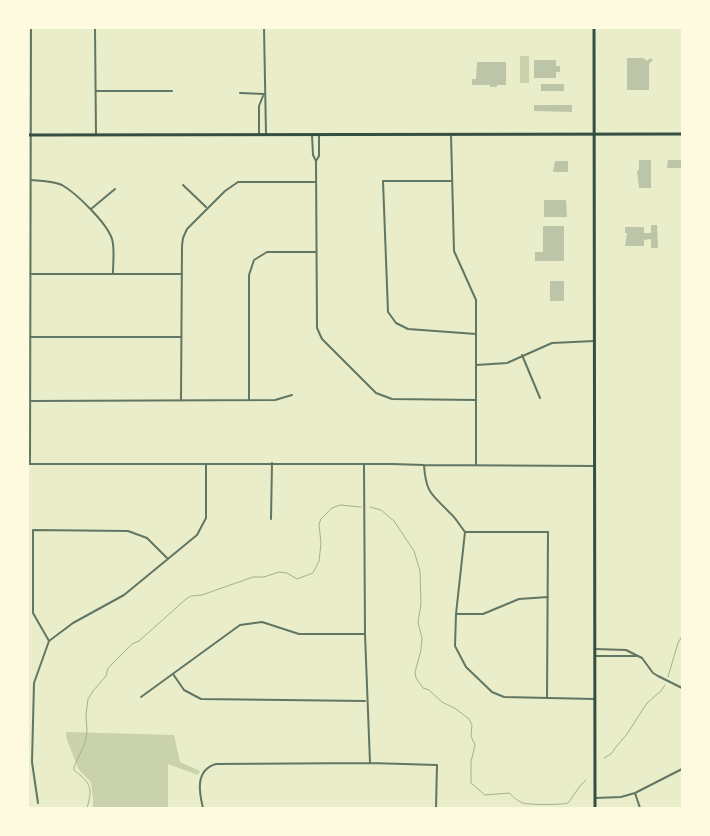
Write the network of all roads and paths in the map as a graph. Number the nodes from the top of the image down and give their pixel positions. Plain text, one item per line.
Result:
1 (31, 28) edge
2 (95, 28) edge
3 (238, 28) edge
4 (264, 28) edge
5 (594, 28) edge
6 (96, 91) junction
7 (172, 91) dead end
8 (240, 93) dead end
9 (264, 94) junction
10 (594, 134) junction
11 (682, 134) edge
12 (29, 135) edge
13 (96, 135) junction
14 (259, 135) junction
15 (266, 135) junction
16 (312, 135) junction
17 (319, 135) junction
18 (451, 135) junction
19 (316, 161) junction
20 (32, 180) junction
21 (451, 181) junction
22 (316, 182) junction
23 (183, 184) dead end
24 (115, 189) dead end
25 (207, 208) junction
26 (91, 209) junction
27 (315, 252) junction
28 (113, 273) junction
29 (30, 274) junction
30 (182, 274) junction
31 (476, 334) junction
32 (30, 337) junction
33 (181, 337) junction
34 (594, 341) junction
35 (522, 355) junction
36 (476, 365) junction
37 (292, 395) dead end
38 (540, 398) dead end
39 (181, 400) junction
40 (249, 400) junction
41 (476, 400) junction
42 (30, 401) junction
43 (29, 464) edge
44 (206, 464) junction
45 (272, 464) junction
46 (364, 464) junction
47 (424, 465) junction
48 (476, 466) junction
49 (594, 466) junction
50 (271, 519) dead end
51 (465, 532) junction
52 (168, 558) junction
53 (548, 598) junction
54 (456, 614) junction
55 (365, 634) junction
56 (49, 642) junction
57 (595, 649) junction
58 (595, 656) junction
59 (639, 656) junction
60 (173, 674) junction
61 (682, 688) edge
62 (141, 697) dead end
63 (548, 698) junction
64 (595, 699) junction
65 (366, 701) junction
66 (28, 762) edge
67 (32, 762) junction
68 (370, 763) junction
69 (682, 769) edge
70 (635, 793) junction
71 (595, 798) junction
72 (38, 803) dead end
73 (204, 808) edge
74 (436, 808) edge
75 (595, 808) edge
76 (640, 808) edge

1 - 12 street
2 - 3 street
2 - 6 street
3 - 4 street
4 - 9 street
5 - 10 main road
6 - 7 street
6 - 13 street
8 - 9 street
9 - 14 street
9 - 15 street
10 - 11 main road
10 - 18 main road
10 - 34 main road
12 - 13 main road
12 - 20 street
13 - 14 main road
14 - 15 main road
15 - 16 main road
16 - 17 main road
16 - 19 street
17 - 18 main road
17 - 19 street
18 - 21 street
19 - 22 street
20 - 26 street
20 - 29 street
21 - 31 street
21 - 31 street
22 - 25 street
22 - 27 street
23 - 25 street
24 - 26 street
25 - 30 street
26 - 28 street
27 - 40 street
27 - 41 street
28 - 29 street
28 - 30 street
29 - 32 street
30 - 33 street
31 - 36 street
32 - 33 street
32 - 42 street
33 - 39 street
34 - 35 street
34 - 49 main road
35 - 36 street
35 - 38 street
36 - 41 street
37 - 40 street
39 - 40 street
39 - 42 street
41 - 48 street
42 - 43 street
43 - 44 street
44 - 45 street
44 - 52 street
45 - 46 street
45 - 50 street
46 - 47 street
46 - 55 street
47 - 48 street
47 - 51 street
48 - 49 street
49 - 57 main road
51 - 53 street
51 - 54 street
52 - 56 street
52 - 56 street
53 - 54 street
53 - 63 street
54 - 63 street
55 - 60 street
55 - 65 street
56 - 67 street
57 - 58 main road
57 - 59 street
58 - 59 street
58 - 64 main road
59 - 61 street
60 - 62 street
60 - 65 street
63 - 64 street
64 - 71 main road
65 - 68 street
66 - 67 street
67 - 72 street
68 - 73 street
68 - 74 street
69 - 70 street
70 - 71 street
70 - 76 street
71 - 75 main road

